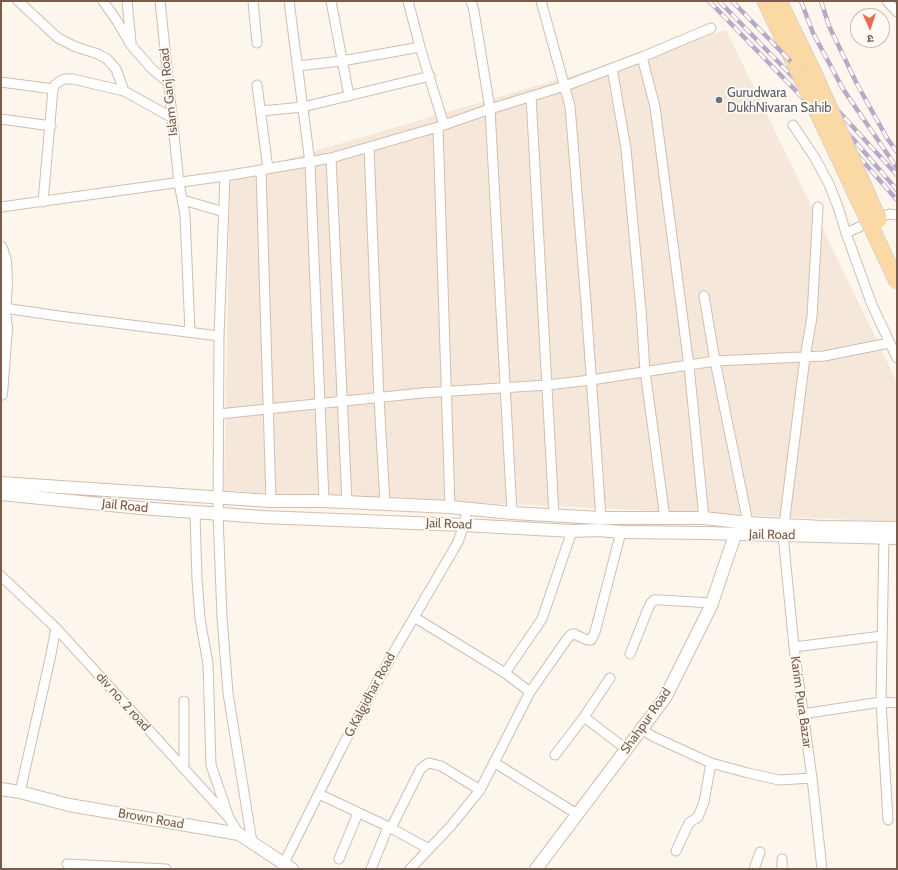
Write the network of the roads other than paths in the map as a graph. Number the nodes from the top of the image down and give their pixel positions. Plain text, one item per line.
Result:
1 (18, 1) edge
2 (103, 1) edge
3 (127, 1) edge
4 (160, 1) edge
5 (253, 1) edge
6 (289, 1) edge
7 (331, 1) edge
8 (408, 1) edge
9 (471, 1) edge
10 (541, 1) edge
11 (765, 1) edge
12 (779, 1) edge
13 (887, 1) edge
14 (897, 12) edge
15 (711, 28) dead end
16 (257, 43) dead end
17 (131, 45) junction
18 (420, 47) junction
19 (642, 57) junction
20 (342, 61) junction
21 (297, 66) junction
22 (612, 68) junction
23 (430, 76) junction
24 (1, 82) edge
25 (168, 82) junction
26 (257, 85) dead end
27 (565, 86) junction
28 (53, 88) junction
29 (124, 90) junction
30 (349, 96) junction
31 (531, 96) junction
32 (303, 107) junction
33 (490, 109) junction
34 (261, 111) junction
35 (171, 117) junction
36 (1, 119) edge
37 (793, 125) dead end
38 (51, 126) junction
39 (441, 126) junction
40 (369, 147) junction
41 (331, 158) junction
42 (310, 162) junction
43 (265, 170) junction
44 (225, 176) junction
45 (179, 183) junction
46 (183, 200) junction
47 (43, 202) junction
48 (1, 207) edge
49 (818, 207) dead end
50 (224, 212) junction
51 (897, 215) edge
52 (846, 233) junction
53 (1, 248) edge
54 (897, 257) edge
55 (897, 282) edge
56 (704, 296) dead end
57 (3, 312) edge
58 (190, 332) junction
59 (219, 336) junction
60 (889, 343) junction
61 (805, 357) junction
62 (897, 358) edge
63 (715, 361) junction
64 (689, 366) junction
65 (645, 371) junction
66 (591, 380) junction
67 (547, 385) junction
68 (505, 387) junction
69 (446, 392) junction
70 (1, 394) edge
71 (378, 398) junction
72 (342, 402) junction
73 (320, 403) junction
74 (269, 408) junction
75 (219, 414) junction
76 (1, 483) edge
77 (142, 493) junction
78 (1, 494) edge
79 (218, 498) junction
80 (271, 501) junction
81 (324, 501) junction
82 (347, 502) junction
83 (385, 504) junction
84 (450, 507) junction
85 (140, 508) junction
86 (467, 508) junction
87 (195, 513) junction
88 (512, 513) junction
89 (218, 515) junction
90 (554, 515) junction
91 (601, 518) junction
92 (665, 518) junction
93 (704, 518) junction
94 (748, 523) junction
95 (464, 524) junction
96 (897, 528) edge
97 (784, 530) junction
98 (572, 531) junction
99 (621, 532) junction
100 (735, 535) junction
101 (884, 537) junction
102 (897, 538) edge
103 (1, 576) edge
104 (712, 603) junction
105 (414, 617) junction
106 (56, 628) junction
107 (882, 636) junction
108 (794, 647) junction
109 (630, 654) dead end
110 (505, 673) junction
111 (610, 678) dead end
112 (530, 692) junction
113 (184, 701) dead end
114 (881, 702) junction
115 (897, 703) edge
116 (802, 714) junction
117 (584, 717) junction
118 (642, 729) junction
119 (626, 749) junction
120 (555, 755) dead end
121 (495, 763) junction
122 (711, 763) junction
123 (184, 769) junction
124 (812, 778) junction
125 (1, 788) edge
126 (480, 790) junction
127 (20, 792) junction
128 (319, 794) junction
129 (358, 813) junction
130 (577, 814) junction
131 (229, 818) junction
132 (888, 820) dead end
133 (390, 828) junction
134 (239, 834) junction
135 (252, 842) junction
136 (429, 849) junction
137 (676, 851) dead end
138 (760, 852) dead end
139 (339, 859) dead end
140 (782, 859) dead end
141 (67, 864) dead end
142 (286, 867) edge
143 (166, 869) edge
144 (371, 869) edge
145 (410, 869) edge
146 (536, 869) edge
147 (754, 869) edge
148 (782, 869) edge
149 (822, 869) edge

1 - 29 street
2 - 17 street
3 - 17 street
4 - 25 street, Islam Ganj Road
5 - 16 street
6 - 21 street
7 - 20 street
8 - 18 street
9 - 33 street
10 - 27 street
11 - 55 main road, bridge
12 - 54 main road, bridge
13 - 14 street
15 - 19 street
17 - 25 street
18 - 20 street
18 - 23 street
19 - 22 street
19 - 64 street
20 - 21 street
20 - 30 street
21 - 32 street
22 - 27 street
22 - 65 street
23 - 30 street
23 - 39 street
24 - 28 street
25 - 35 street, Islam Ganj Road
26 - 34 street
27 - 31 street
27 - 66 street
28 - 29 street
28 - 38 street
29 - 35 street
30 - 32 street
31 - 33 street
31 - 67 street
32 - 34 street
32 - 42 street
33 - 39 street
33 - 68 street
34 - 43 street
35 - 45 street, Islam Ganj Road
36 - 38 street
37 - 52 street
38 - 47 street
39 - 40 street
39 - 69 street
40 - 41 street
40 - 71 street
41 - 42 street
41 - 72 street
42 - 43 street
42 - 73 street
43 - 44 street
43 - 74 street
44 - 45 street
44 - 50 street
45 - 46 street, Islam Ganj Road
45 - 47 street
46 - 50 street
46 - 58 street, Islam Ganj Road
47 - 48 street
49 - 61 street, Karim Pura Bazar
50 - 59 street
51 - 52 street
52 - 60 street
53 - 57 street
56 - 63 street
57 - 58 street
57 - 70 street
58 - 59 street
59 - 75 street
60 - 61 street
60 - 62 street
61 - 63 street
61 - 97 street, Karim Pura Bazar
63 - 64 street
63 - 94 street
64 - 65 street
64 - 93 street
65 - 66 street
65 - 92 street
66 - 67 street
66 - 91 street
67 - 68 street
67 - 90 street
68 - 69 street
68 - 88 street
69 - 71 street
69 - 84 street
71 - 72 street
71 - 83 street
72 - 73 street
72 - 82 street
73 - 74 street
73 - 81 street
74 - 75 street
74 - 80 street
75 - 79 street
76 - 77 street, Jail Road
77 - 79 street, Jail Road
77 - 85 street
78 - 85 street, Jail Road
79 - 80 street, Jail Road
79 - 89 street
80 - 81 street, Jail Road
81 - 82 street, Jail Road
82 - 83 street, Jail Road
83 - 84 street, Jail Road
84 - 86 street, Jail Road
85 - 87 street, Jail Road
86 - 88 street, Jail Road
86 - 95 street, G.Kalgidhar Road
87 - 89 street, Jail Road
87 - 131 street
88 - 90 street, Jail Road
89 - 95 street, Jail Road
89 - 135 street
90 - 91 street, Jail Road
91 - 92 street, Jail Road
92 - 93 street, Jail Road
93 - 94 street, Jail Road
94 - 97 street, Jail Road
95 - 98 street, Jail Road
95 - 105 street, G.Kalgidhar Road
96 - 97 street, Jail Road
97 - 100 street, Jail Road
97 - 101 street, Jail Road
97 - 108 street, Karim Pura Bazar
98 - 99 street, Jail Road
98 - 110 street
99 - 100 street, Jail Road
99 - 112 street
100 - 104 street, Shahpur Road
101 - 102 street, Jail Road
101 - 107 street
103 - 106 street, div no. 2 road
104 - 109 street
104 - 118 street, Shahpur Road
105 - 110 street
105 - 128 street, G.Kalgidhar Road
106 - 123 street, div no. 2 road
106 - 127 street
107 - 108 street
107 - 114 street
108 - 116 street, Karim Pura Bazar
110 - 112 street
111 - 117 street
112 - 121 street
113 - 123 street
114 - 115 street
114 - 116 street
114 - 132 street
116 - 124 street, Karim Pura Bazar
117 - 119 street
117 - 120 street
118 - 119 street, Shahpur Road
118 - 122 street
119 - 130 street, Shahpur Road
121 - 126 street
121 - 130 street
122 - 124 street
122 - 137 street
123 - 131 street, div no. 2 road
124 - 149 street, Karim Pura Bazar
125 - 127 street, Brown Road
126 - 133 street
126 - 136 street
127 - 134 street, Brown Road
128 - 129 street
128 - 142 street, G.Kalgidhar Road
129 - 133 street
129 - 139 street
130 - 146 street, Shahpur Road
131 - 134 street, div no. 2 road
133 - 136 street
133 - 144 street
134 - 135 street, Brown Road
135 - 142 street, Brown Road
136 - 145 street
138 - 147 street
140 - 148 street
141 - 143 street

